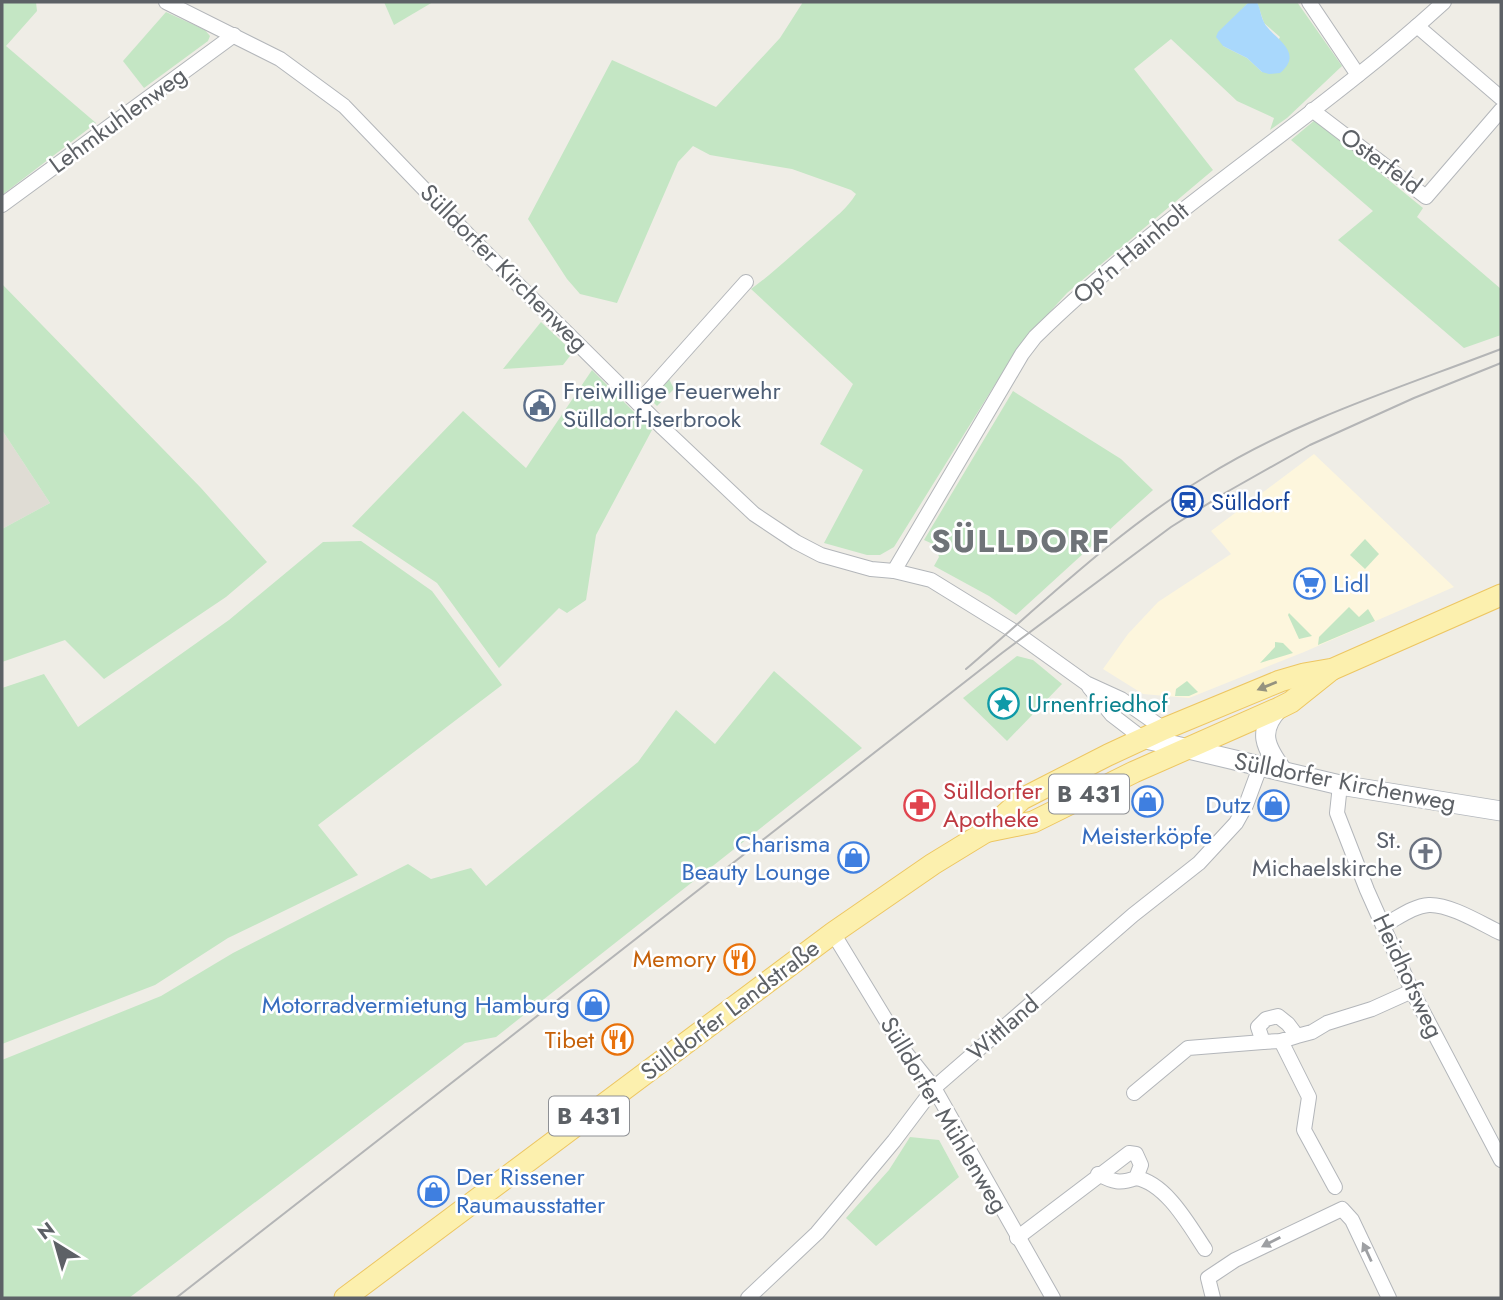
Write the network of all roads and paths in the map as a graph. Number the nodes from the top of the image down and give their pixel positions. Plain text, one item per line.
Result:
1 (166, 2) edge
2 (1309, 2) edge
3 (1444, 2) edge
4 (1417, 26) junction
5 (234, 35) junction
6 (1358, 75) junction
7 (1501, 98) edge
8 (1312, 110) junction
9 (1501, 110) edge
10 (2, 205) edge
11 (746, 282) dead end
12 (638, 403) junction
13 (894, 571) junction
14 (1501, 595) edge
15 (1333, 669) junction
16 (1086, 683) junction
17 (1279, 708) junction
18 (1164, 729) junction
19 (1142, 738) junction
20 (1189, 748) junction
21 (1260, 766) junction
22 (1282, 770) junction
23 (1340, 785) junction
24 (1501, 811) edge
25 (986, 831) junction
26 (1384, 925) junction
27 (833, 933) junction
28 (1501, 933) edge
29 (1412, 991) junction
30 (1297, 1037) junction
31 (1281, 1041) junction
32 (1263, 1042) junction
33 (934, 1088) junction
34 (1134, 1093) dead end
35 (1501, 1160) edge
36 (1098, 1174) junction
37 (1136, 1178) junction
38 (1335, 1186) dead end
39 (1017, 1238) junction
40 (1205, 1248) dead end
41 (345, 1298) edge
42 (748, 1298) edge
43 (1053, 1298) edge
44 (1213, 1298) edge
45 (1389, 1298) edge

1 - 5 street, Sülldorfer Kirchenweg
2 - 6 street
3 - 4 street, Op'n Hainholt
4 - 6 street, Op'n Hainholt
4 - 7 street
5 - 10 street, Lehmkuhlenweg
5 - 12 street, Sülldorfer Kirchenweg
6 - 8 street, Op'n Hainholt
8 - 9 street, Osterfeld
8 - 13 street, Op'n Hainholt
11 - 12 street
12 - 13 street, Sülldorfer Kirchenweg
13 - 16 street, Sülldorfer Kirchenweg
14 - 15 main road, Sülldorfer Landstraße / B 431
15 - 17 main road, Sülldorfer Landstraße / B 431
15 -> 18 main road, Sülldorfer Landstraße / B 431
16 - 18 street, Sülldorfer Kirchenweg
16 - 19 street, Sülldorfer Kirchenweg
17 - 20 main road, Sülldorfer Landstraße / B 431
17 - 22 street
18 - 19 main road, Sülldorfer Landstraße / B 431
18 - 20 street, Sülldorfer Kirchenweg
19 - 20 street, Sülldorfer Kirchenweg
19 - 25 main road, Sülldorfer Landstraße / B 431
20 - 21 street, Sülldorfer Kirchenweg
20 - 25 main road, Sülldorfer Landstraße / B 431
21 - 22 street, Sülldorfer Kirchenweg
21 - 33 street, Wittland
22 - 23 street, Sülldorfer Kirchenweg
23 - 24 street, Sülldorfer Kirchenweg
23 - 26 street, Heidhofsweg
25 - 27 main road, Sülldorfer Landstraße / B 431
26 - 28 street
26 - 29 street, Heidhofsweg
27 - 33 street, Sülldorfer Mühlenweg
27 - 41 main road, Sülldorfer Landstraße / B 431
29 - 30 street
29 - 35 street, Heidhofsweg
30 - 31 street
30 - 32 street
31 - 32 street
31 - 38 street
32 - 34 street
33 - 39 street, Sülldorfer Mühlenweg
33 - 42 street, Wittland
36 - 37 street
36 - 37 street
36 - 39 street
37 - 40 street
39 - 43 street, Sülldorfer Mühlenweg
45 -> 44 street

